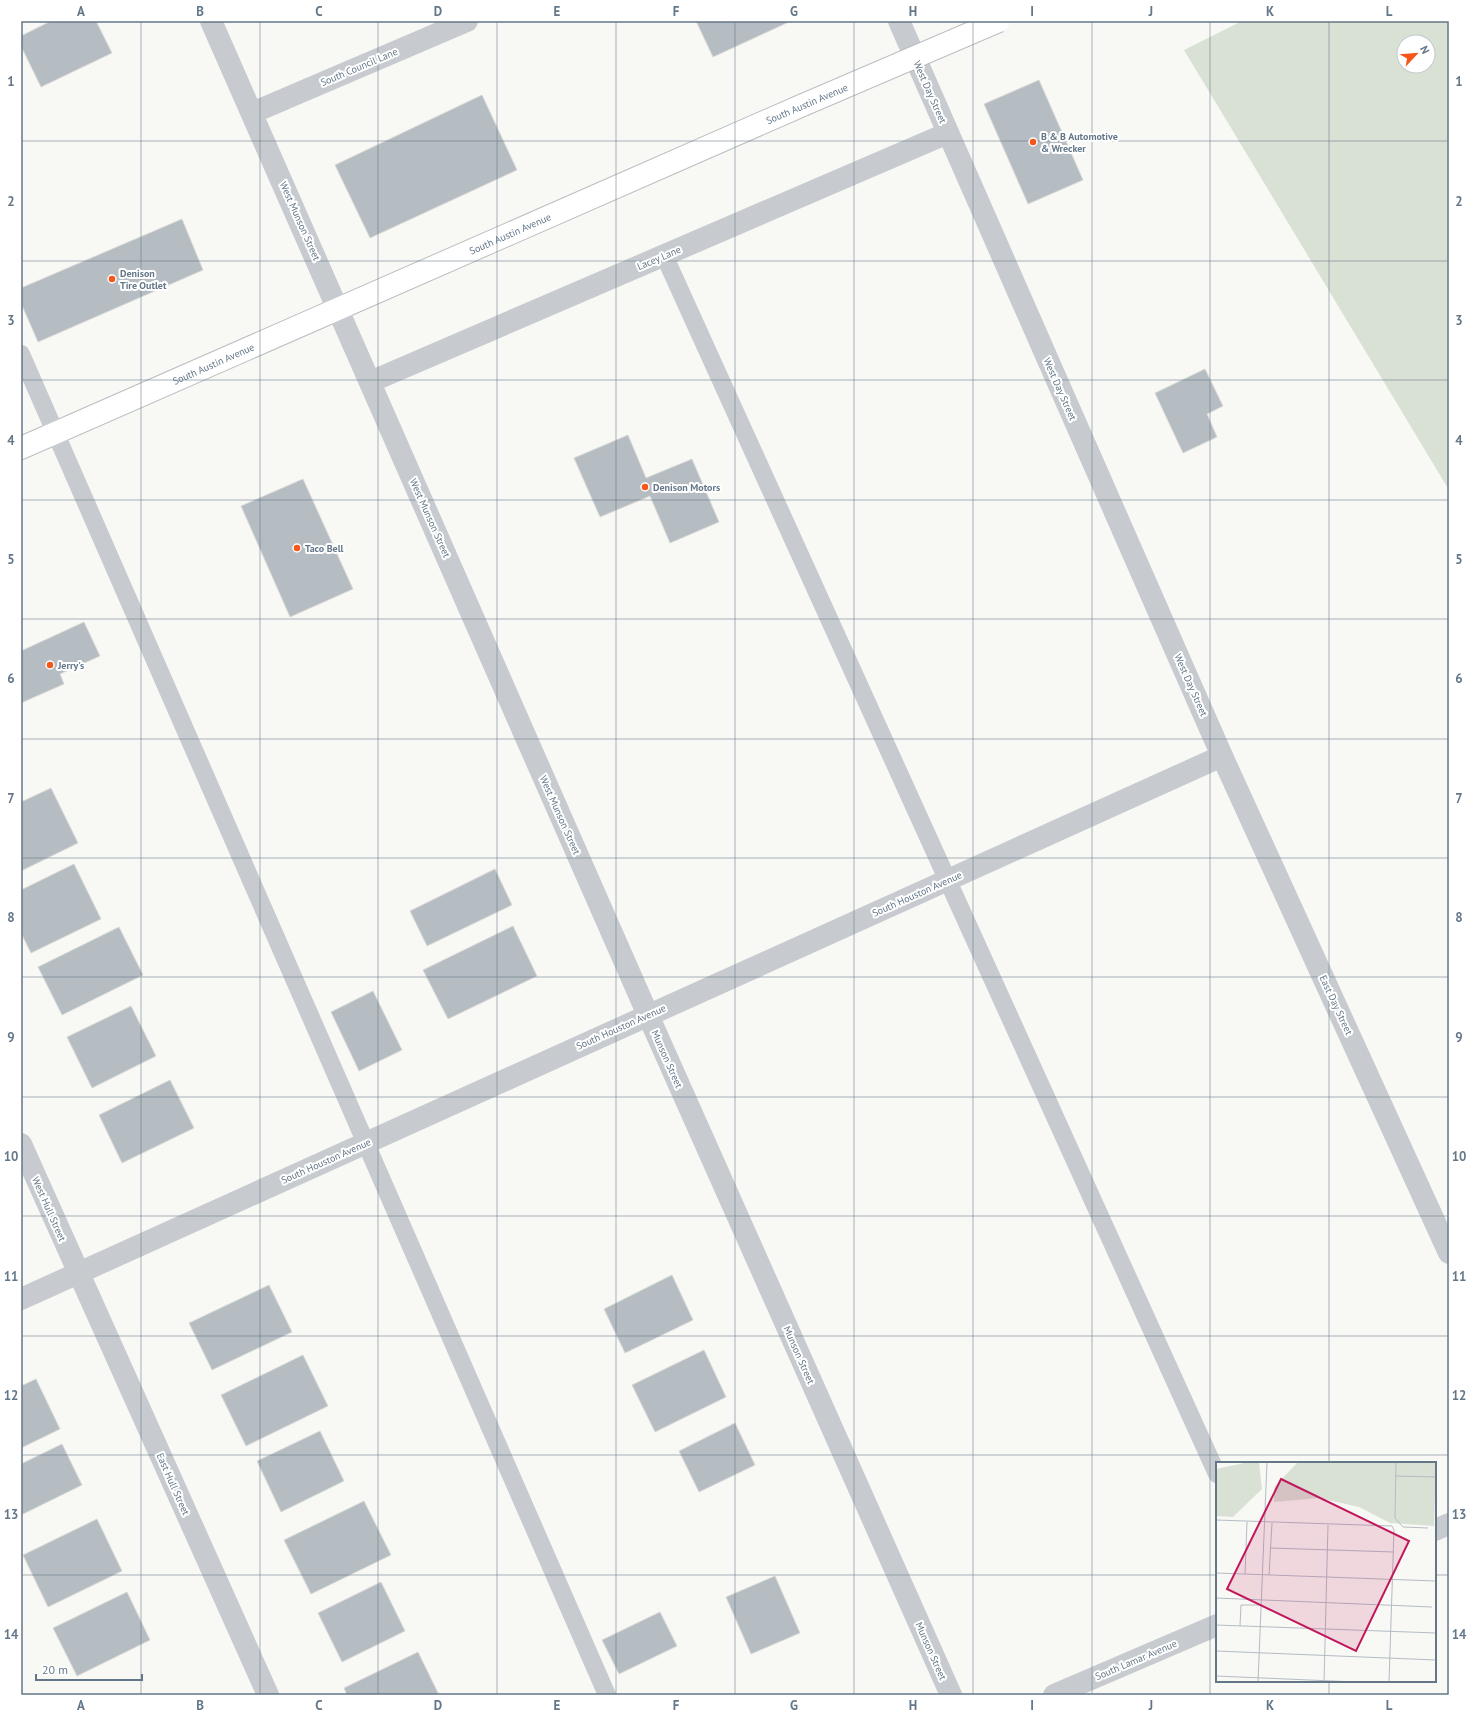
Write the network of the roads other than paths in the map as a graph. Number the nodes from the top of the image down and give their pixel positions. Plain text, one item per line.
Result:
1 (211, 21) edge
2 (466, 21) edge
3 (899, 21) edge
4 (1000, 21) edge
5 (252, 113) junction
6 (948, 133) junction
7 (664, 256) junction
8 (338, 309) junction
9 (21, 354) edge
10 (370, 382) junction
11 (56, 433) junction
12 (21, 448) edge
13 (1222, 756) junction
14 (948, 881) junction
15 (648, 1015) junction
16 (366, 1143) junction
17 (21, 1144) edge
18 (1449, 1254) edge
19 (78, 1274) junction
20 (21, 1299) edge
21 (1216, 1472) edge
22 (1449, 1524) edge
23 (1436, 1530) edge
24 (1216, 1625) edge
25 (268, 1695) edge
26 (607, 1695) edge
27 (951, 1695) edge
28 (1054, 1695) edge

1 - 5 street, West Munson Street
2 - 5 street, South Council Lane
3 - 6 street, West Day Street
4 - 8 highway, South Austin Avenue, bridge
5 - 8 street, West Munson Street
6 - 7 street, Lacey Lane
6 - 13 street, West Day Street
7 - 10 street, Lacey Lane
7 - 14 lane
8 - 10 street, West Munson Street
8 - 11 highway, South Austin Avenue
9 - 11 lane
10 - 15 street, West Munson Street
11 - 12 highway, South Austin Avenue
11 - 16 lane
13 - 14 street, South Houston Avenue
13 - 18 street, East Day Street
14 - 15 street, South Houston Avenue
14 - 21 lane
15 - 16 street, South Houston Avenue
15 - 27 street, Munson Street
16 - 19 street, South Houston Avenue
16 - 26 lane
17 - 19 street, West Hull Street
19 - 20 street, South Houston Avenue
19 - 25 street, East Hull Street
22 - 23 street
24 - 28 street, South Lamar Avenue

